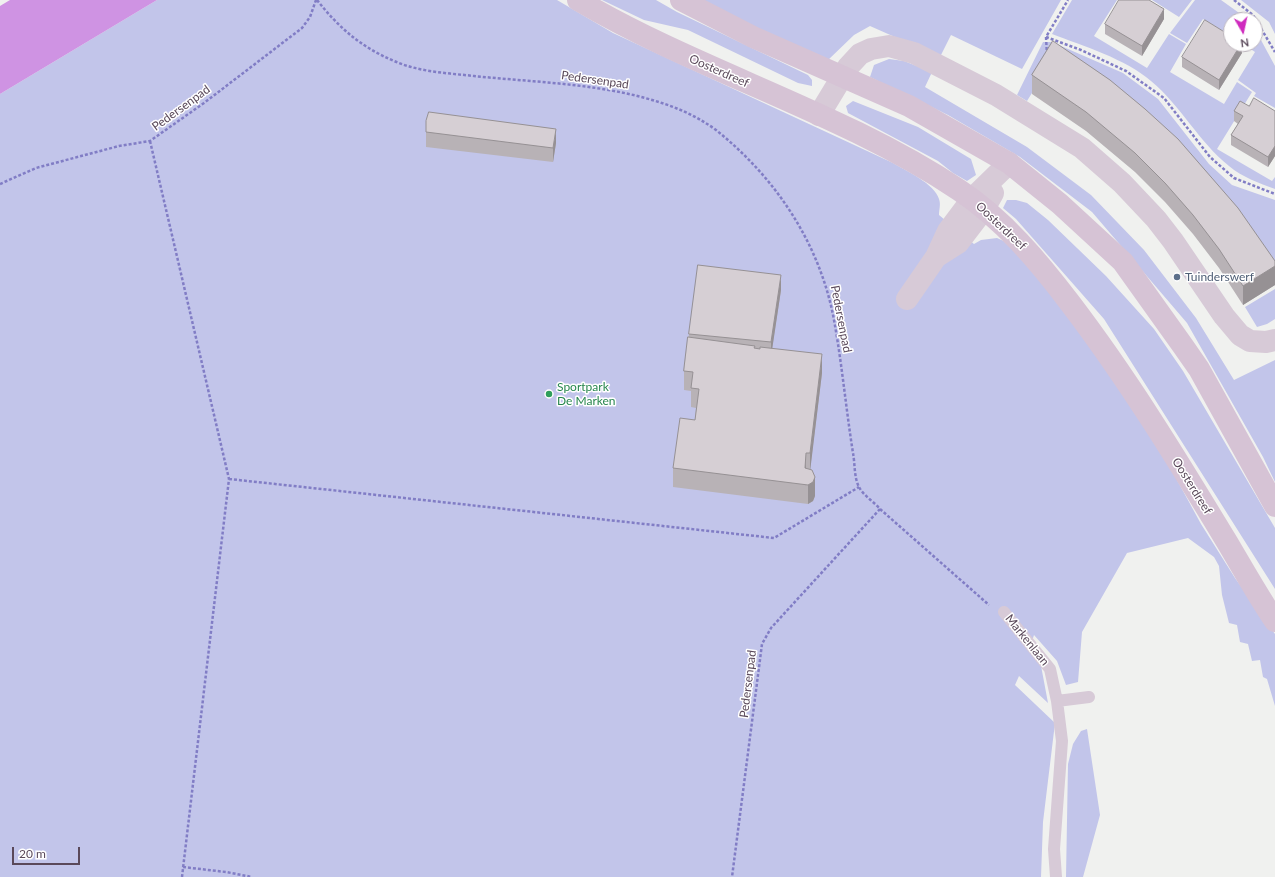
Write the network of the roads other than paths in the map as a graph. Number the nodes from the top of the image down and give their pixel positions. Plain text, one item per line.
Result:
1 (578, 0) edge
2 (680, 0) edge
3 (843, 77) junction
4 (819, 115) junction
5 (1009, 163) junction
6 (978, 204) junction
7 (907, 299) dead end
8 (1275, 340) edge
9 (1275, 506) edge
10 (1004, 612) road end
11 (1275, 621) edge
12 (1089, 697) dead end
13 (1057, 701) junction
14 (1056, 877) edge

1 - 4 main road, Oosterdreef
2 - 3 main road
3 - 4 street
3 - 5 main road
3 - 8 street
4 - 6 main road, Oosterdreef
5 - 6 street
5 - 9 main road
6 - 7 street
6 - 11 main road, Oosterdreef
10 - 13 lane, Markenlaan
12 - 13 lane
13 - 14 lane, Markenlaan

